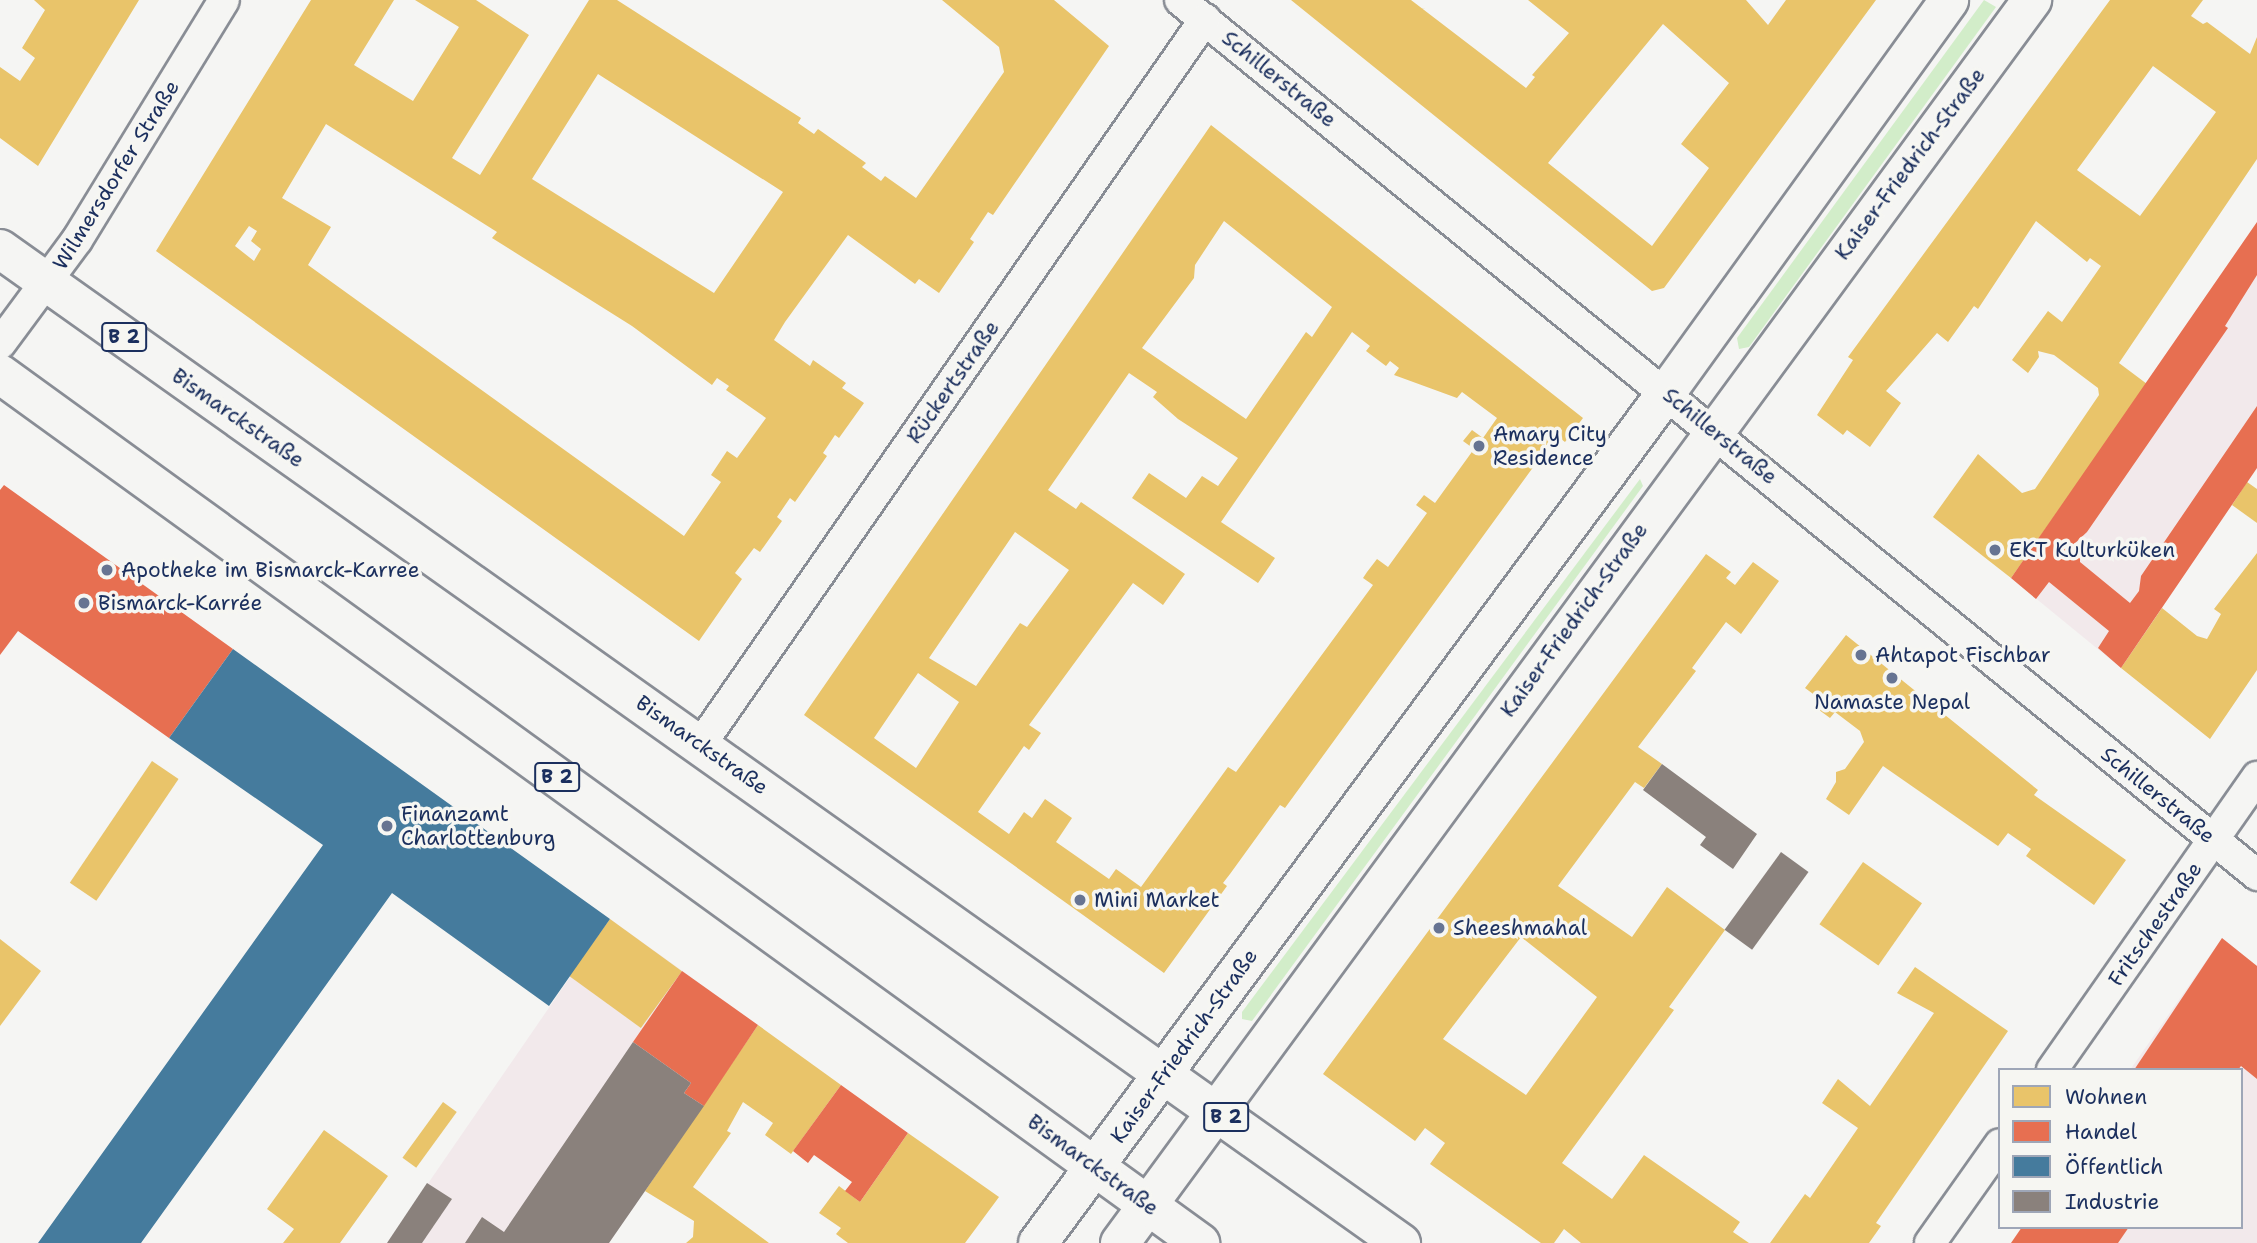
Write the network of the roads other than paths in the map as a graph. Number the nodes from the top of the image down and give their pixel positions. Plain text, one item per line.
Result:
1 (224, 0) edge
2 (1180, 0) edge
3 (1949, 0) edge
4 (2032, 0) edge
5 (1205, 19) junction
6 (0, 249) edge
7 (47, 283) junction
8 (0, 344) edge
9 (0, 374) edge
10 (1666, 393) junction
11 (1713, 431) junction
12 (701, 744) junction
13 (2257, 777) edge
14 (2213, 841) junction
15 (2257, 875) edge
16 (2053, 1068) edge
17 (1164, 1072) junction
18 (1216, 1109) junction
19 (1998, 1147) edge
20 (1095, 1166) junction
21 (1147, 1205) junction
22 (1038, 1243) edge
23 (1120, 1243) edge
24 (1200, 1243) edge
25 (1401, 1243) edge
26 (1930, 1243) edge

1 - 7 street, Wilmersdorfer Straße
2 - 5 street, Schillerstraße
3 - 10 main road, Kaiser-Friedrich-Straße
4 - 11 main road, Kaiser-Friedrich-Straße
5 - 10 street, Schillerstraße
5 - 12 street, Rückertstraße
6 - 7 main road, Bismarckstraße / B 2
7 - 8 street, Wilmersdorfer Straße
7 - 12 main road, Bismarckstraße / B 2
9 - 20 main road, Bismarckstraße / B 2
10 - 11 street, Schillerstraße
10 - 17 main road, Kaiser-Friedrich-Straße
11 - 14 street, Schillerstraße
11 - 18 main road, Kaiser-Friedrich-Straße
12 - 17 main road, Bismarckstraße / B 2
13 - 14 street, Fritschestraße
14 - 15 street, Schillerstraße
14 - 16 street, Fritschestraße
17 - 18 main road, Bismarckstraße / B 2
17 - 20 main road, Kaiser-Friedrich-Straße
18 - 21 main road, Kaiser-Friedrich-Straße
18 - 25 main road, Bismarckstraße / B 2
19 - 26 street
20 - 21 main road, Bismarckstraße / B 2
20 - 22 main road, Kaiser-Friedrich-Straße
21 - 23 main road, Kaiser-Friedrich-Straße
21 - 24 main road, Bismarckstraße / B 2

